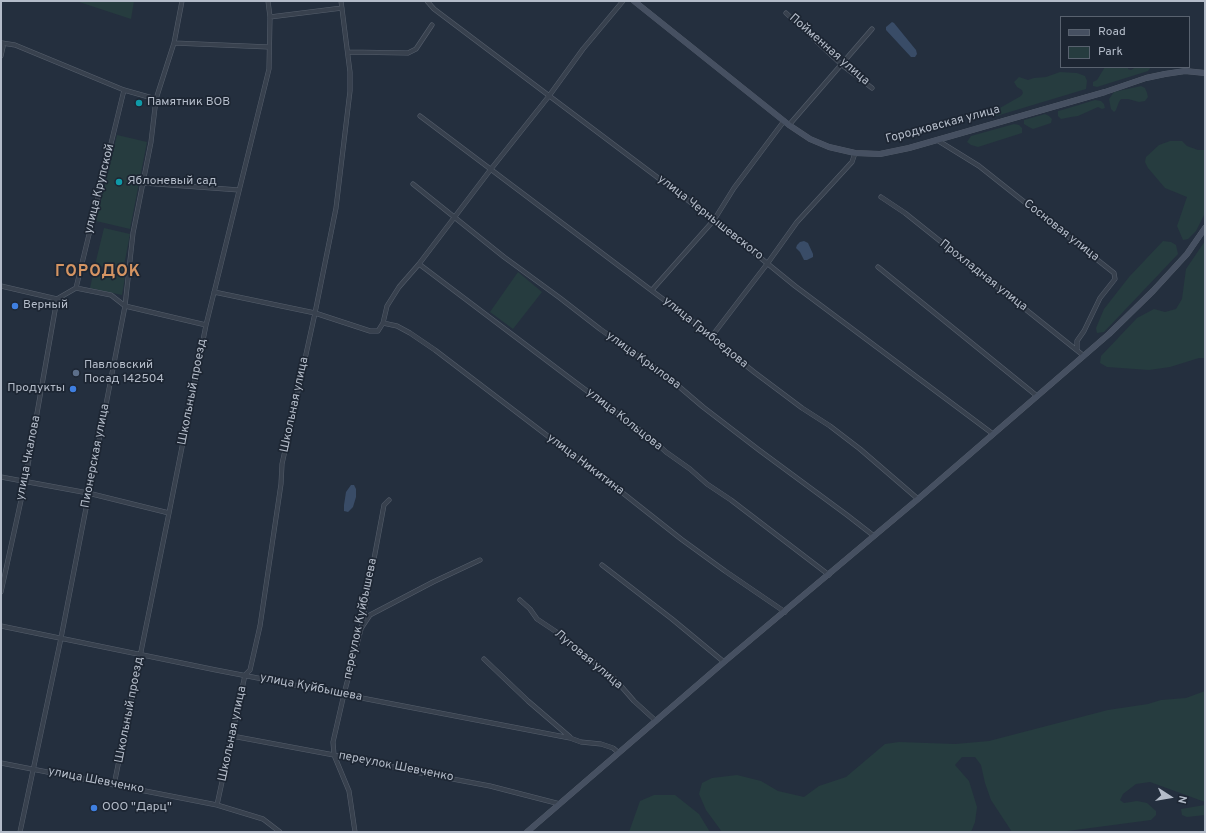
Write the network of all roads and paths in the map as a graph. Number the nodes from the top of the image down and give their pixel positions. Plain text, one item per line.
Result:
1 (182, 1) edge
2 (268, 1) edge
3 (341, 1) edge
4 (427, 1) edge
5 (623, 1) edge
6 (634, 1) edge
7 (342, 8) junction
8 (786, 12) dead end
9 (270, 17) junction
10 (432, 24) dead end
11 (872, 29) dead end
12 (174, 43) junction
13 (2, 44) edge
14 (269, 47) junction
15 (348, 52) junction
16 (1, 56) edge
17 (842, 65) junction
18 (1205, 73) edge
19 (872, 88) dead end
20 (124, 90) junction
21 (549, 96) junction
22 (156, 99) junction
23 (420, 116) dead end
24 (787, 123) junction
25 (937, 139) junction
26 (855, 153) junction
27 (491, 169) junction
28 (143, 183) junction
29 (413, 184) dead end
30 (239, 190) junction
31 (881, 196) dead end
32 (455, 217) junction
33 (714, 220) junction
34 (1205, 228) edge
35 (419, 264) junction
36 (767, 264) junction
37 (878, 267) dead end
38 (1, 286) edge
39 (76, 288) junction
40 (652, 290) junction
41 (214, 292) junction
42 (57, 299) junction
43 (125, 306) junction
44 (316, 313) junction
45 (383, 323) junction
46 (206, 325) junction
47 (712, 336) junction
48 (1077, 350) junction
49 (1084, 356) junction
50 (1037, 396) junction
51 (993, 434) junction
52 (1, 477) edge
53 (25, 482) junction
54 (88, 493) junction
55 (918, 499) junction
56 (389, 500) dead end
57 (169, 513) junction
58 (874, 536) junction
59 (480, 560) dead end
60 (602, 565) dead end
61 (829, 575) junction
62 (1, 592) edge
63 (520, 600) dead end
64 (785, 612) junction
65 (1, 626) edge
66 (361, 629) junction
67 (61, 638) junction
68 (141, 654) junction
69 (484, 659) dead end
70 (724, 662) junction
71 (245, 676) junction
72 (344, 694) junction
73 (656, 721) junction
74 (232, 736) junction
75 (570, 738) junction
76 (619, 753) junction
77 (334, 755) junction
78 (1, 763) edge
79 (34, 769) junction
80 (114, 785) junction
81 (560, 804) junction
82 (217, 805) junction
83 (20, 832) edge
84 (280, 832) edge
85 (355, 832) edge
86 (527, 832) edge

1 - 12 street, Пионерская улица
2 - 9 street, Школьный проезд
3 - 7 street, Школьная улица
4 - 21 street, улица Чернышевского
5 - 21 street
6 - 24 street, Городковская улица
7 - 9 street
7 - 15 street, Школьная улица
8 - 17 street, Пойменная улица
9 - 14 street, Школьный проезд
10 - 15 street
11 - 17 street
12 - 14 street
12 - 22 street, Пионерская улица
13 - 16 street
13 - 20 street
14 - 30 street, Школьный проезд
15 - 44 street, Школьная улица
17 - 19 street, Пойменная улица
17 - 24 street
18 - 25 street, Городковская улица
20 - 22 street
20 - 39 street, улица Крупской
21 - 27 street
21 - 33 street, улица Чернышевского
22 - 28 street, Пионерская улица
23 - 27 street, улица Грибоедова
24 - 26 street, Городковская улица
24 - 33 street
25 - 26 street, Городковская улица
25 - 48 street, Сосновая улица
26 - 36 street
27 - 32 street
27 - 40 street, улица Грибоедова
28 - 30 street
28 - 43 street, Пионерская улица
29 - 32 street, улица Крылова
30 - 41 street, Школьный проезд
31 - 48 street, Прохладная улица
32 - 35 street
32 - 58 street, улица Крылова
33 - 36 street, улица Чернышевского
33 - 40 street
34 - 49 street
35 - 45 street
35 - 61 street, улица Кольцова
36 - 47 street
36 - 51 street, улица Чернышевского
37 - 50 street
38 - 42 street
39 - 42 street
39 - 43 street
40 - 47 street, улица Грибоедова
41 - 44 street
41 - 46 street, Школьный проезд
42 - 53 street, улица Чкалова
43 - 46 street
43 - 54 street, Пионерская улица
44 - 45 street
44 - 71 street, Школьная улица
45 - 64 street, улица Никитина
46 - 57 street, Школьный проезд
47 - 55 street, улица Грибоедова
48 - 49 street, Прохладная улица
49 - 50 street
50 - 51 street
51 - 55 street
52 - 53 street
53 - 54 street
53 - 62 street, улица Чкалова
54 - 57 street
54 - 67 street, Пионерская улица
55 - 58 street
56 - 66 street, переулок Куйбышева
57 - 68 street, Школьный проезд
58 - 61 street
59 - 66 street
60 - 70 street
61 - 64 street
63 - 73 street, Луговая улица
64 - 70 street
65 - 67 street, улица Куйбышева
66 - 72 street, переулок Куйбышева
67 - 68 street, улица Куйбышева
67 - 79 street, Пионерская улица
68 - 71 street, улица Куйбышева
68 - 80 street, Школьный проезд
69 - 75 street
70 - 73 street
71 - 72 street, улица Куйбышева
71 - 74 street, Школьная улица
72 - 75 street, улица Куйбышева
72 - 77 street, переулок Куйбышева
73 - 76 street
74 - 77 street, переулок Шевченко
74 - 82 street, Школьная улица
75 - 76 street, улица Куйбышева
76 - 81 street
77 - 81 street, переулок Шевченко
77 - 85 street, переулок Куйбышева
78 - 79 street, улица Шевченко
79 - 80 street, улица Шевченко
79 - 83 street, Пионерская улица
80 - 82 street, улица Шевченко
81 - 86 street
82 - 84 street, улица Шевченко

